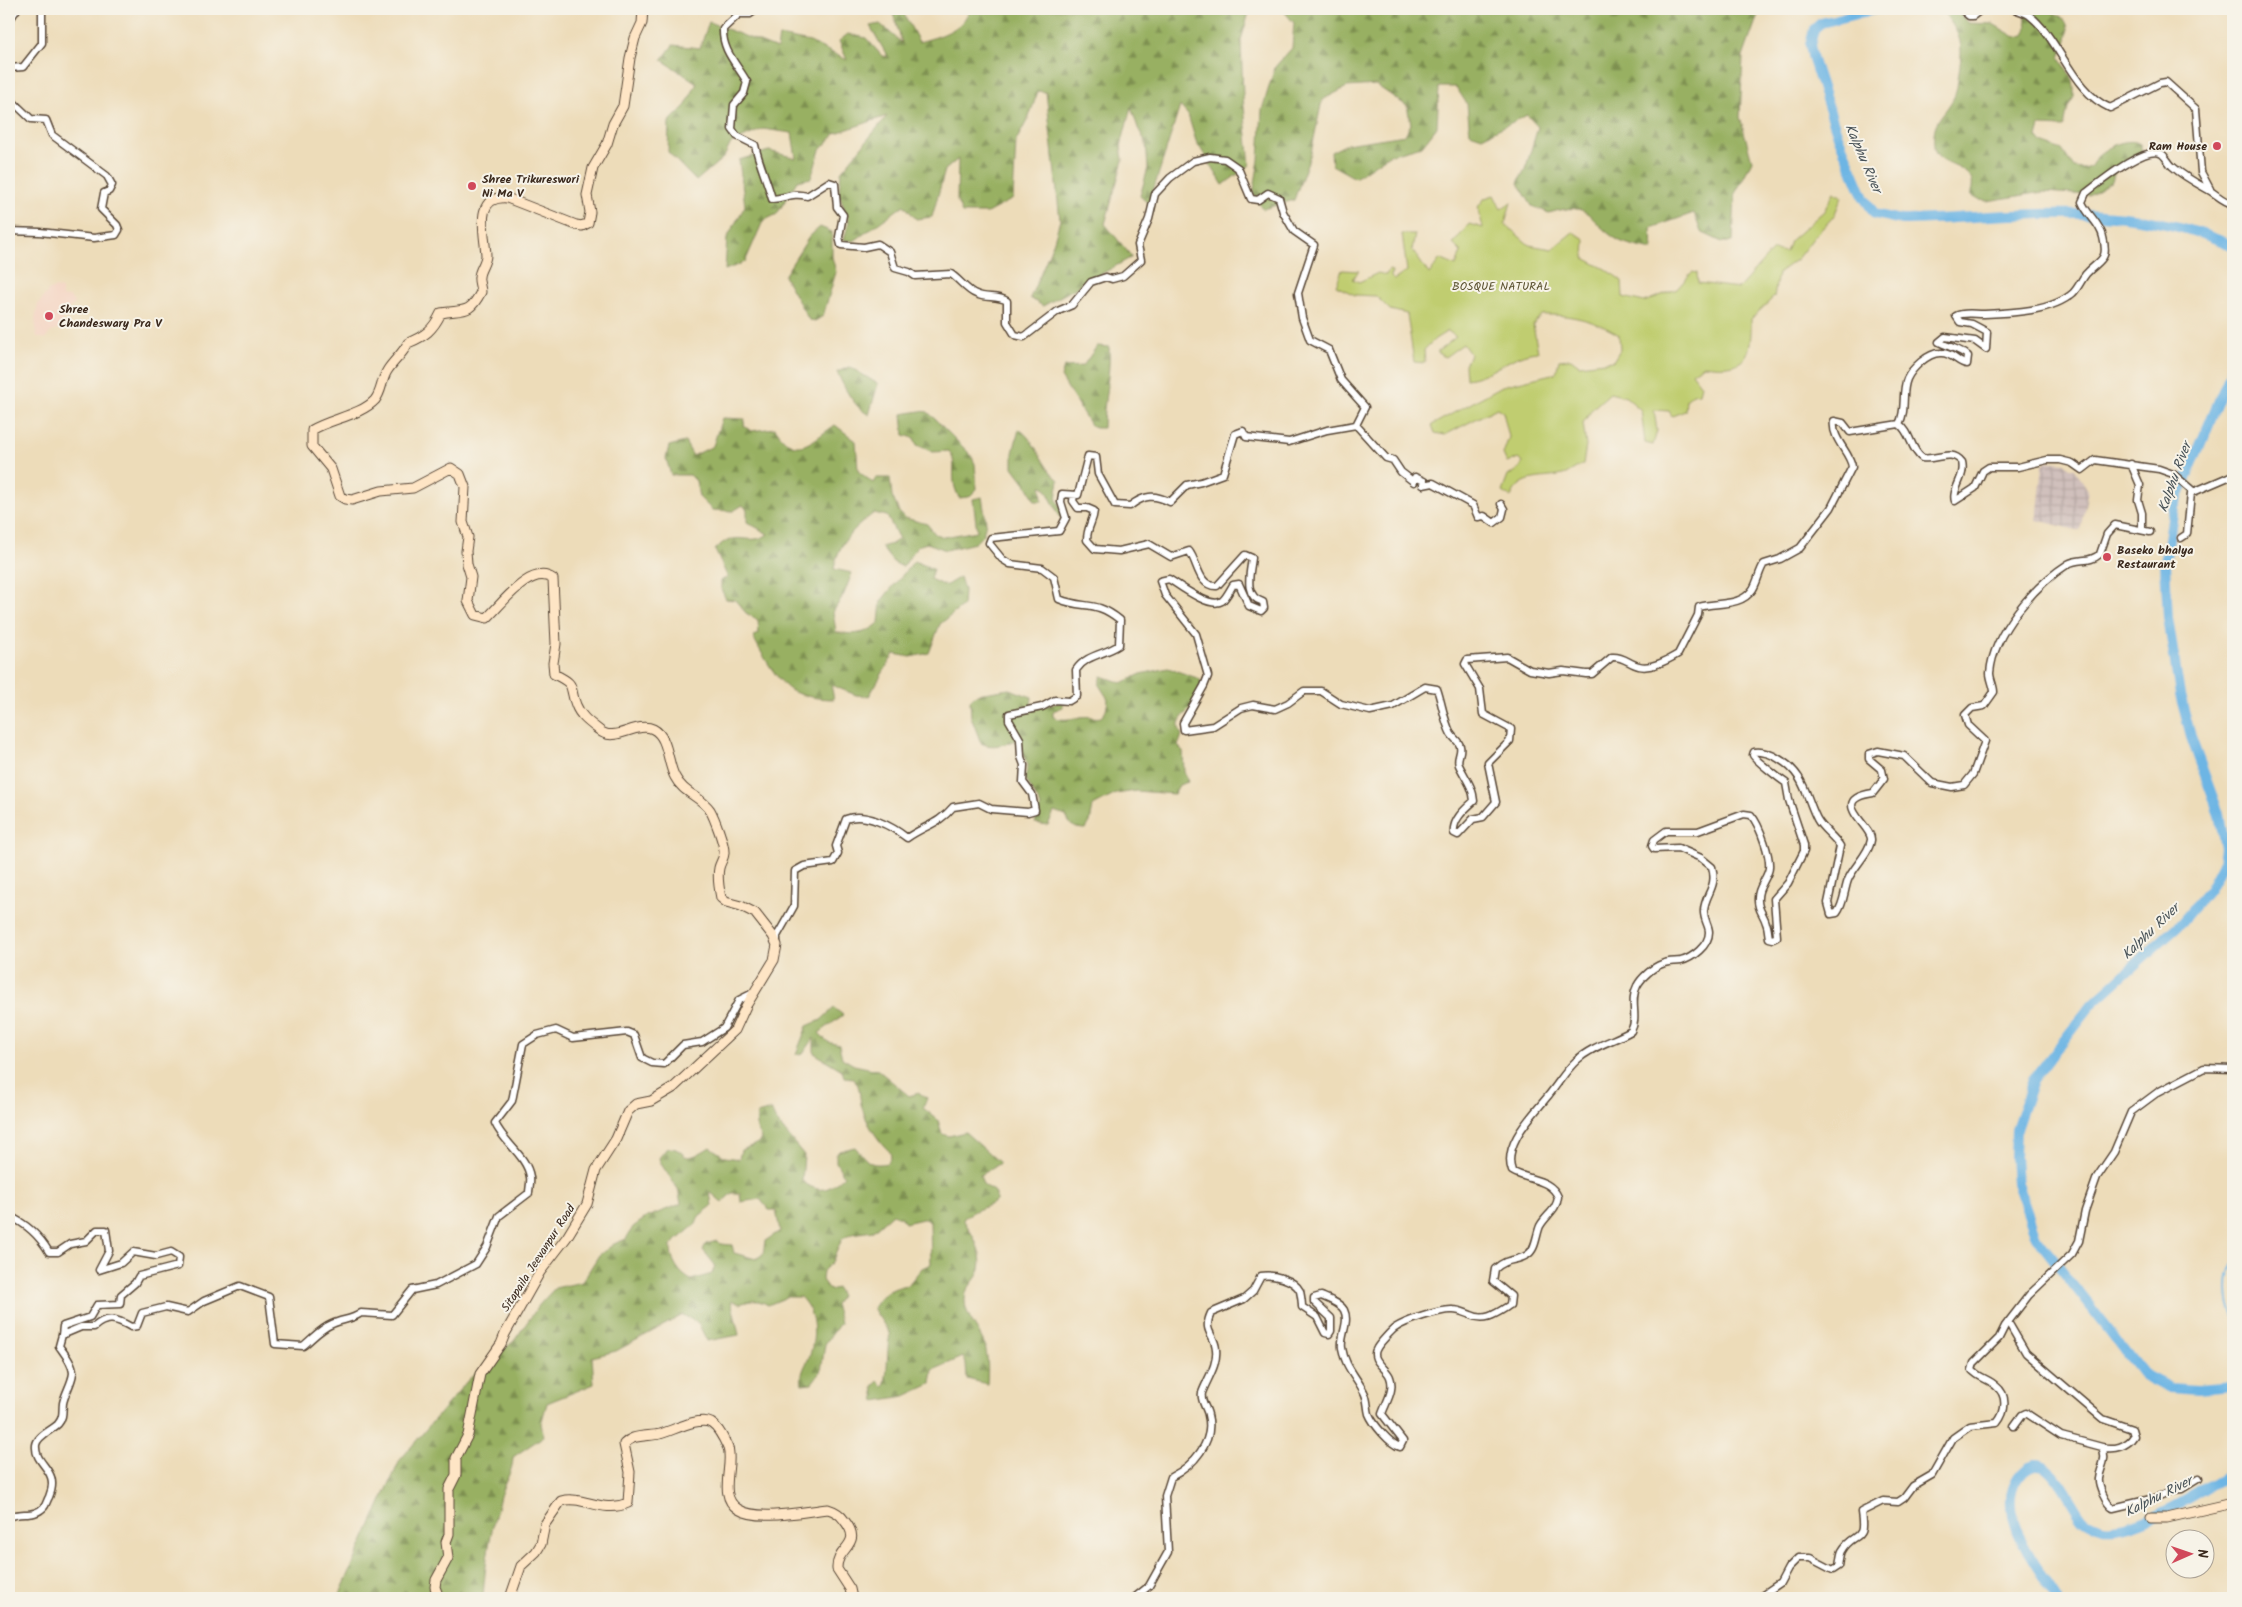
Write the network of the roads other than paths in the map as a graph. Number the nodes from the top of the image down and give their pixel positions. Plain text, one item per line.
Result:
1 (16, 9) edge
2 (42, 9) edge
3 (643, 9) edge
4 (757, 9) edge
5 (1961, 9) edge
6 (1982, 9) edge
7 (2014, 9) edge
8 (9, 21) edge
9 (9, 68) edge
10 (9, 98) edge
11 (2210, 190) junction
12 (2233, 204) edge
13 (9, 231) edge
14 (1899, 424) junction
15 (1356, 425) junction
16 (2131, 464) junction
17 (2233, 475) edge
18 (2193, 491) junction
19 (1074, 495) junction
20 (1500, 504) dead end
21 (2142, 530) junction
22 (2150, 532) dead end
23 (2181, 538) dead end
24 (776, 945) junction
25 (756, 991) junction
26 (2233, 1069) edge
27 (9, 1216) edge
28 (2008, 1322) junction
29 (62, 1335) junction
30 (2014, 1426) dead end
31 (2102, 1447) junction
32 (2198, 1479) dead end
33 (2233, 1503) edge
34 (9, 1517) edge
35 (2151, 1518) dead end
36 (439, 1598) edge
37 (510, 1598) edge
38 (852, 1598) edge
39 (1134, 1598) edge
40 (1758, 1598) edge

1 - 8 street
2 - 9 street
3 - 24 street
4 - 15 street
5 - 6 street
7 - 11 street
10 - 13 street
11 - 12 street
11 - 14 street
14 - 16 street
14 - 19 street
15 - 19 street
15 - 20 street
16 - 18 street
16 - 21 street
17 - 18 street
18 - 23 street
19 - 24 street
21 - 22 street
21 - 39 street
24 - 25 street, Sitapaila Jeevanpur Road
25 - 29 street
25 - 36 street, Sitapaila Jeevanpur Road
26 - 28 street
27 - 29 street
28 - 31 street
28 - 40 street
29 - 34 street
30 - 31 street
31 - 32 street
33 - 35 street
37 - 38 street

